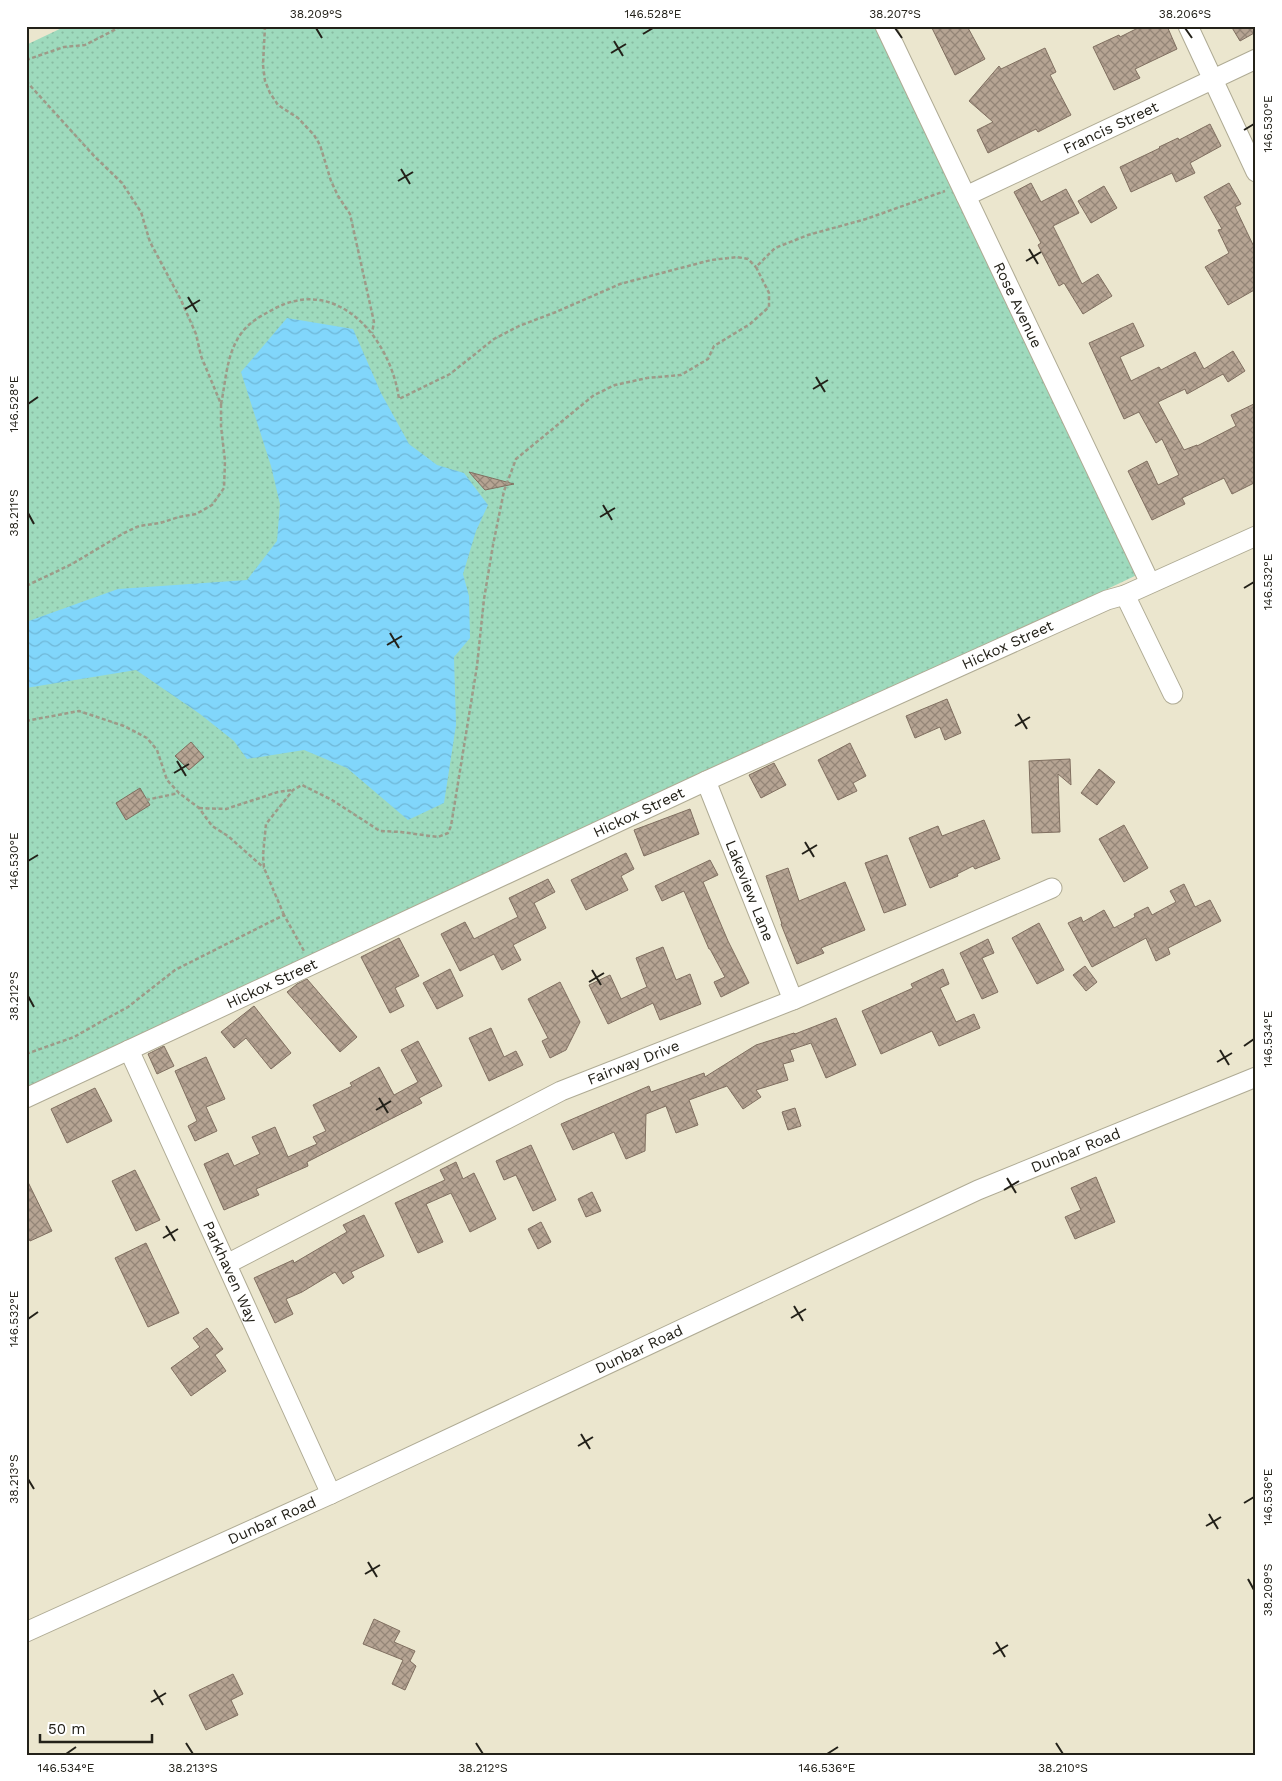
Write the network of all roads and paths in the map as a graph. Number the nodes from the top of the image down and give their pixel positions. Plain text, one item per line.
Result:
1 (122, 26) edge
2 (265, 26) edge
3 (885, 26) edge
4 (1188, 26) edge
5 (1256, 59) edge
6 (26, 60) edge
7 (1212, 80) junction
8 (26, 81) edge
9 (1256, 172) edge
10 (963, 191) junction
11 (756, 267) junction
12 (372, 333) junction
13 (221, 404) junction
14 (1256, 536) edge
15 (1150, 582) junction
16 (26, 586) edge
17 (1125, 595) junction
18 (1174, 694) dead end
19 (26, 721) edge
20 (706, 781) junction
21 (293, 790) junction
22 (179, 793) junction
23 (146, 800) dead end
24 (198, 808) junction
25 (264, 868) junction
26 (1052, 888) dead end
27 (284, 915) junction
28 (312, 965) junction
29 (793, 1000) junction
30 (129, 1050) junction
31 (26, 1054) edge
32 (1256, 1077) edge
33 (26, 1098) edge
34 (227, 1264) junction
35 (331, 1494) junction
36 (26, 1632) edge

1 - 6 path
2 - 12 path
3 - 10 street, Rose Avenue
4 - 7 street
5 - 7 street, Francis Street
7 - 9 street
7 - 10 street, Francis Street
8 - 13 path
10 - 11 path
10 - 15 street, Rose Avenue
11 - 12 path
11 - 21 path
12 - 13 path
13 - 16 path
14 - 15 street, Hickox Street
15 - 17 street, Hickox Street
17 - 18 street
17 - 20 street, Hickox Street
19 - 22 path
20 - 28 street, Hickox Street
20 - 29 street, Lakeview Lane
21 - 24 path
21 - 25 path
22 - 23 path
22 - 24 path
24 - 25 path
25 - 27 path
26 - 29 street, Fairway Drive
27 - 28 path
27 - 31 path
28 - 30 street, Hickox Street
29 - 34 street, Fairway Drive
30 - 33 street, Hickox Street
30 - 34 street, Parkhaven Way
32 - 35 street, Dunbar Road
34 - 35 street, Parkhaven Way
35 - 36 street, Dunbar Road

